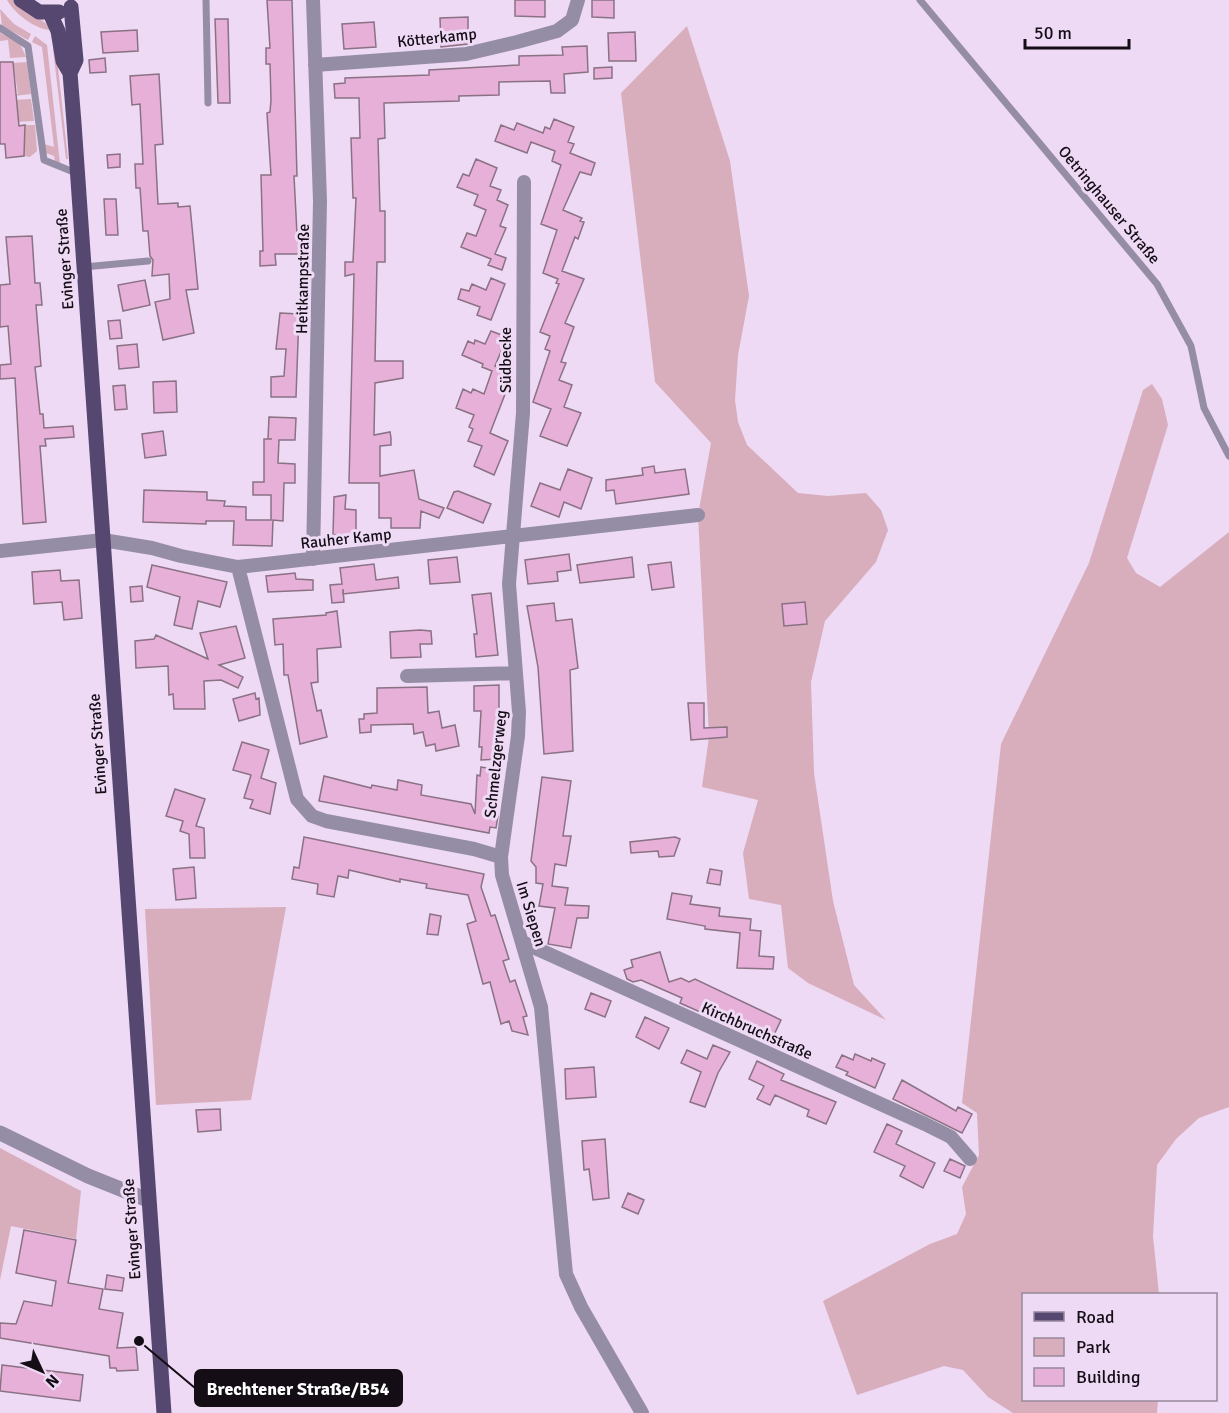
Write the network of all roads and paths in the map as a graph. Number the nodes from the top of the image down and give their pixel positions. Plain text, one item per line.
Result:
1 (21, 0) edge
2 (206, 0) edge
3 (313, 0) edge
4 (578, 0) edge
5 (920, 0) edge
6 (75, 3) edge
7 (50, 13) junction
8 (0, 28) edge
9 (315, 65) junction
10 (70, 73) junction
11 (208, 103) dead end
12 (77, 174) junction
13 (524, 182) dead end
14 (148, 261) dead end
15 (83, 267) junction
16 (1229, 456) edge
17 (698, 515) dead end
18 (512, 538) junction
19 (103, 540) junction
20 (0, 551) edge
21 (313, 559) junction
22 (238, 567) junction
23 (516, 673) junction
24 (407, 676) dead end
25 (501, 857) junction
26 (522, 942) junction
27 (0, 1133) edge
28 (970, 1159) dead end
29 (148, 1200) junction
30 (164, 1413) edge
31 (642, 1413) edge

1 - 7 main road
2 - 11 lane
3 - 9 street, Heitkampstraße
4 - 9 street, Kötterkamp
5 - 16 lane, Oetringhauser Straße
6 - 7 main road
6 - 10 main road, Evinger Straße
7 - 10 main road, Evinger Straße
8 - 12 lane
9 - 21 street, Heitkampstraße
10 - 12 main road, Evinger Straße
12 - 15 main road, Evinger Straße
13 - 18 street, Südbecke
14 - 15 lane
15 - 19 main road, Evinger Straße
17 - 18 street, Rauher Kamp
18 - 21 street, Rauher Kamp
18 - 23 street, Schmelzgerweg
19 - 20 street, Rauher Kamp
19 - 22 street, Rauher Kamp
19 - 29 main road, Evinger Straße
21 - 22 street, Rauher Kamp
22 - 25 street
23 - 24 street
23 - 25 street, Schmelzgerweg
25 - 26 street, Im Siepen
26 - 28 street, Kirchbruchstraße
26 - 31 street, Im Siepen
27 - 29 street
29 - 30 main road, Evinger Straße

